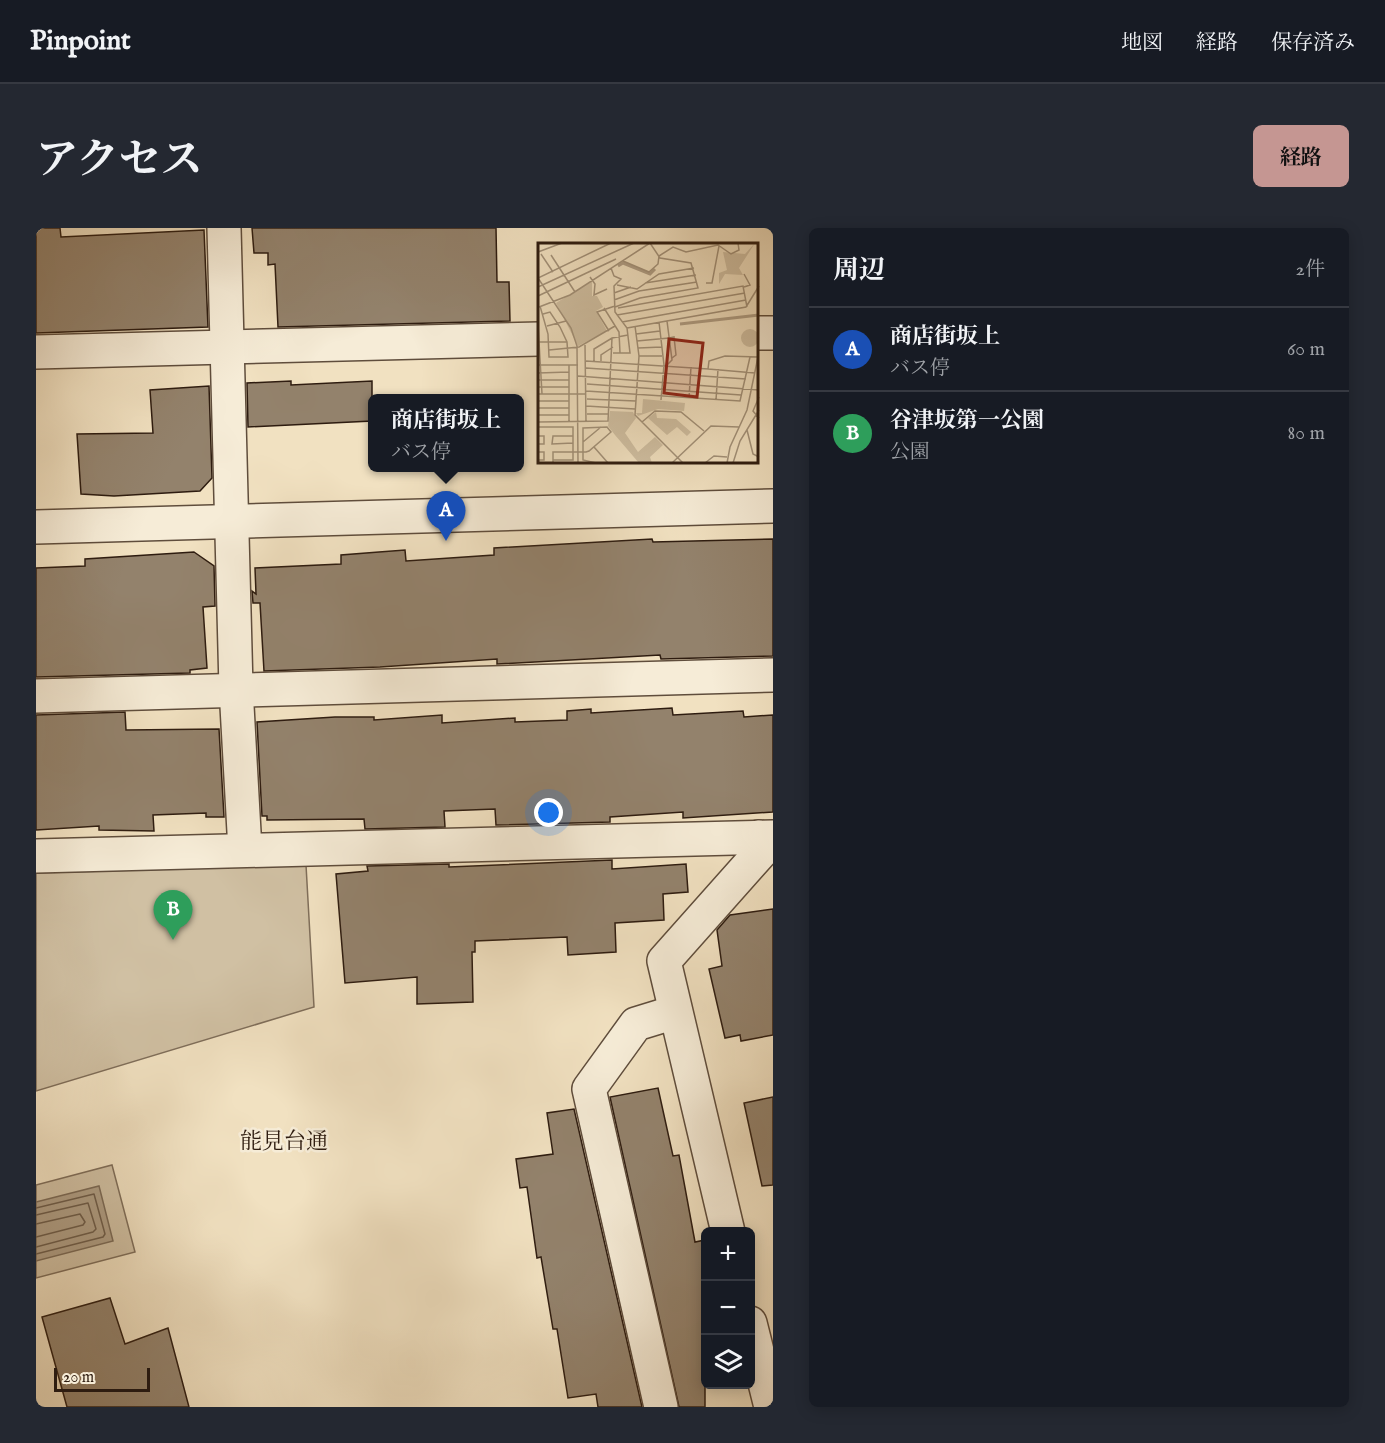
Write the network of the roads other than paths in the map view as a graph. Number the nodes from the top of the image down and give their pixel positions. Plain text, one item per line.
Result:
1 (224, 228) edge
2 (538, 339) edge
3 (228, 348) junction
4 (36, 352) edge
5 (773, 506) edge
6 (233, 522) junction
7 (36, 527) edge
8 (773, 675) edge
9 (236, 688) junction
10 (36, 696) edge
11 (766, 837) edge
12 (244, 850) junction
13 (36, 856) edge
14 (675, 1012) junction
15 (727, 1227) edge
16 (753, 1335) edge
17 (661, 1407) edge
18 (771, 1407) edge

1 - 3 street
2 - 3 street
3 - 4 street
3 - 6 street
5 - 6 street
6 - 7 street
6 - 9 street
8 - 9 street
9 - 10 street
9 - 12 street
11 - 12 street
11 - 14 street
12 - 13 street
14 - 15 street
14 - 17 street
16 - 18 street

